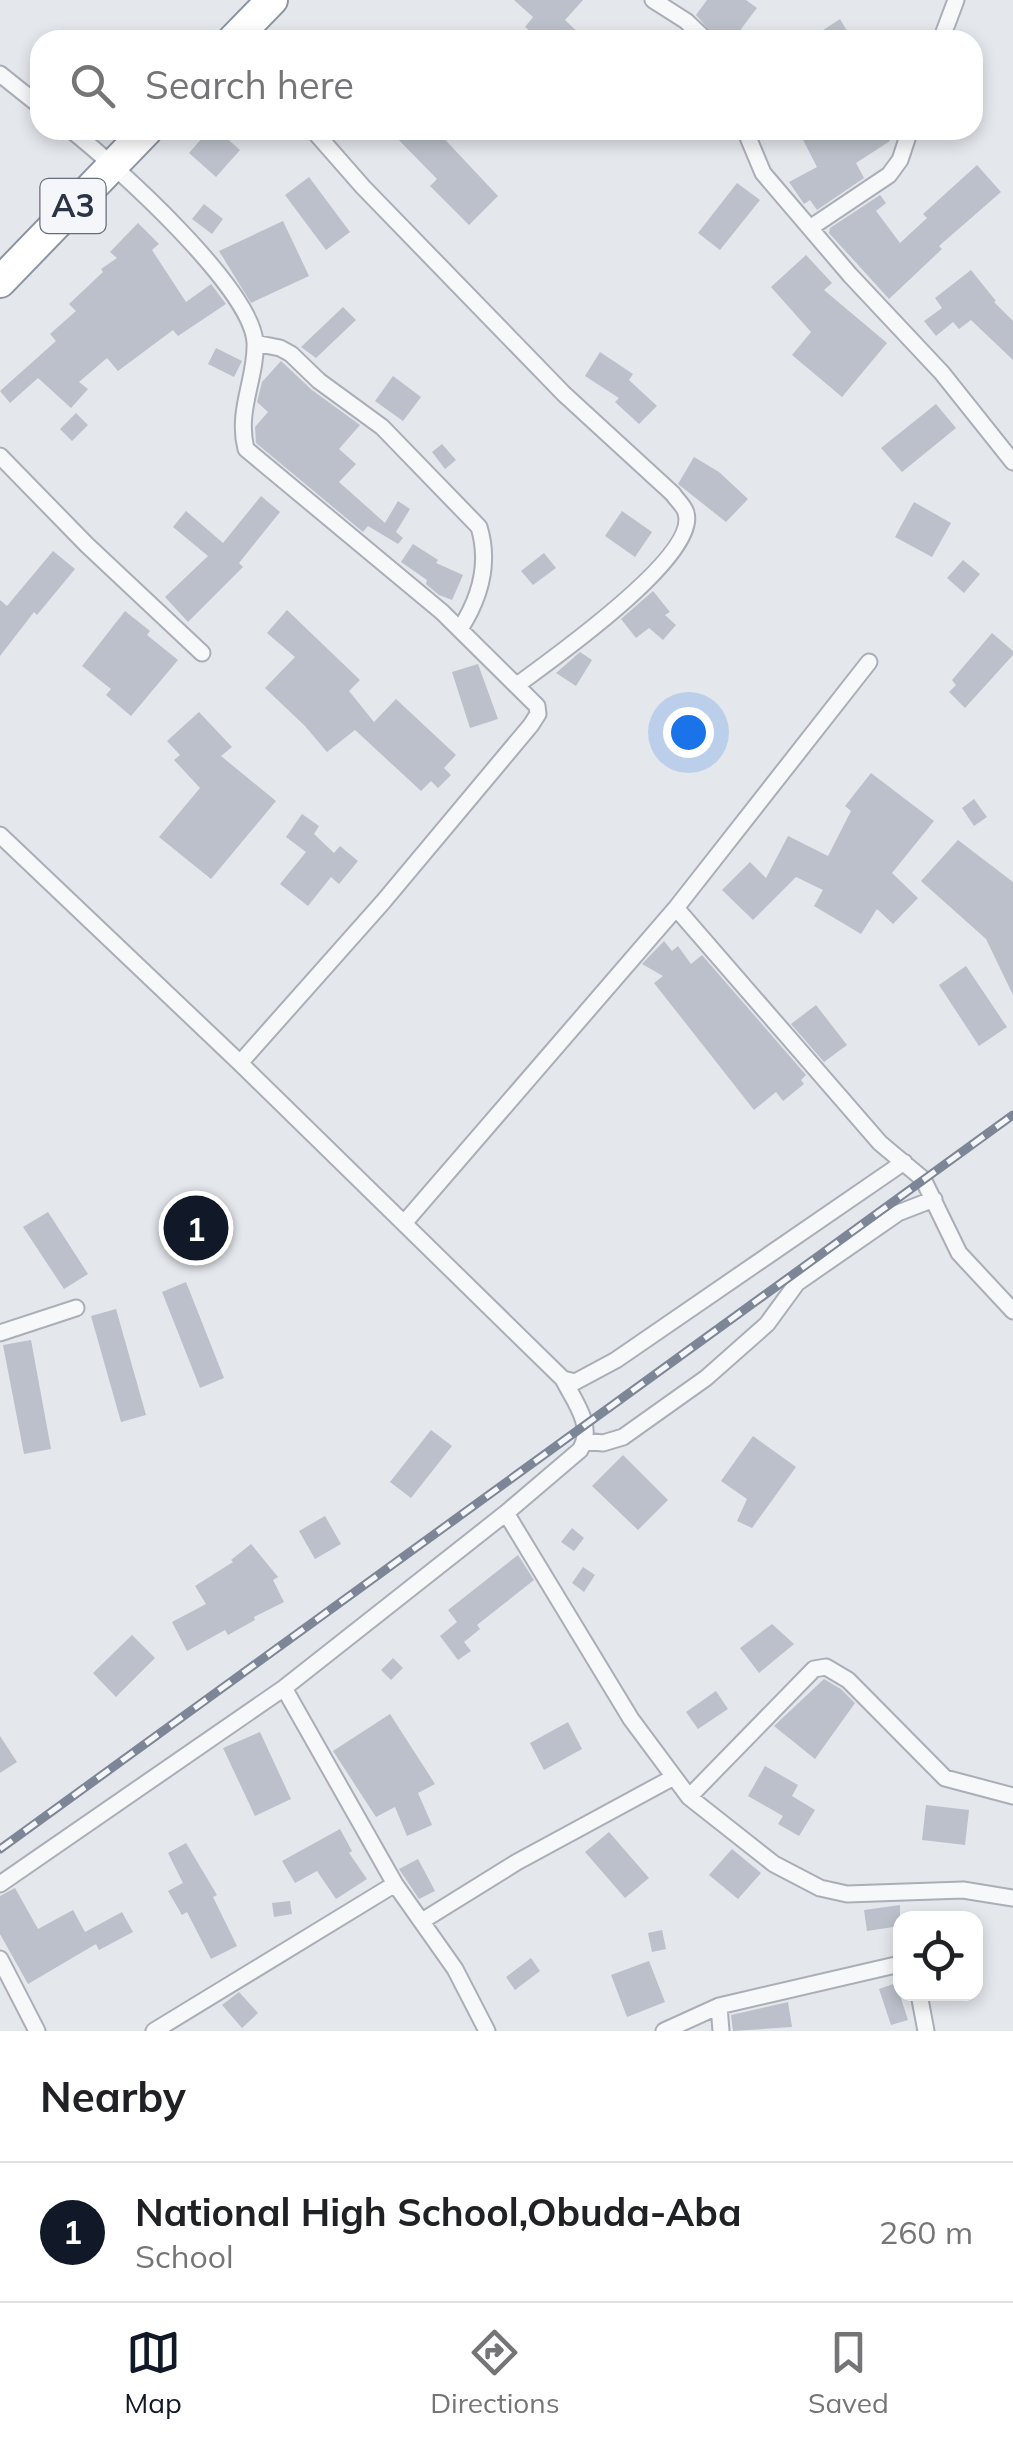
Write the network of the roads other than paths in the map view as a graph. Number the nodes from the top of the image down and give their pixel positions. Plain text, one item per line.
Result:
1 (272, 0) edge
2 (654, 0) edge
3 (956, 0) edge
4 (244, 30) edge
5 (696, 30) edge
6 (945, 30) edge
7 (0, 74) edge
8 (30, 98) edge
9 (84, 140) edge
10 (137, 140) edge
11 (321, 140) edge
12 (749, 140) edge
13 (907, 140) edge
14 (114, 164) junction
15 (810, 228) junction
16 (0, 282) edge
17 (255, 343) junction
18 (0, 456) edge
19 (1013, 462) edge
20 (460, 628) junction
21 (202, 653) dead end
22 (869, 662) dead end
23 (517, 685) junction
24 (0, 835) edge
25 (676, 908) junction
26 (240, 1063) junction
27 (904, 1162) junction
28 (934, 1198) junction
29 (404, 1222) junction
30 (76, 1308) dead end
31 (1013, 1311) edge
32 (0, 1333) edge
33 (563, 1379) junction
34 (585, 1441) junction
35 (506, 1512) junction
36 (284, 1688) junction
37 (674, 1777) junction
38 (1013, 1796) edge
39 (688, 1797) junction
40 (0, 1884) edge
41 (394, 1884) junction
42 (1013, 1898) edge
43 (422, 1922) junction
44 (0, 1960) edge
45 (893, 1966) edge
46 (920, 2001) edge
47 (719, 2006) junction
48 (37, 2031) edge
49 (154, 2031) edge
50 (487, 2031) edge
51 (664, 2031) edge
52 (721, 2031) edge
53 (926, 2031) edge

1 - 4 highway
2 - 5 street
3 - 6 street
7 - 8 street
9 - 14 street
10 - 14 highway, A3
11 - 23 street
12 - 15 street
13 - 15 street
14 - 16 highway, A3
14 - 17 street
15 - 19 street
17 - 20 street
17 - 20 street
18 - 21 street
20 - 23 street
22 - 25 street
23 - 26 street
24 - 26 street
25 - 27 street
25 - 29 street
26 - 29 street
27 - 28 street
27 - 33 street
28 - 31 street
28 - 34 street
29 - 33 street
30 - 32 street
33 - 34 street
34 - 35 street
35 - 36 street
35 - 37 street
36 - 40 street
36 - 41 street
37 - 39 street
37 - 43 street
38 - 39 street
39 - 42 street
41 - 43 street
41 - 49 street
43 - 50 street
44 - 48 street
45 - 47 street
46 - 53 street
47 - 51 street
47 - 52 street

